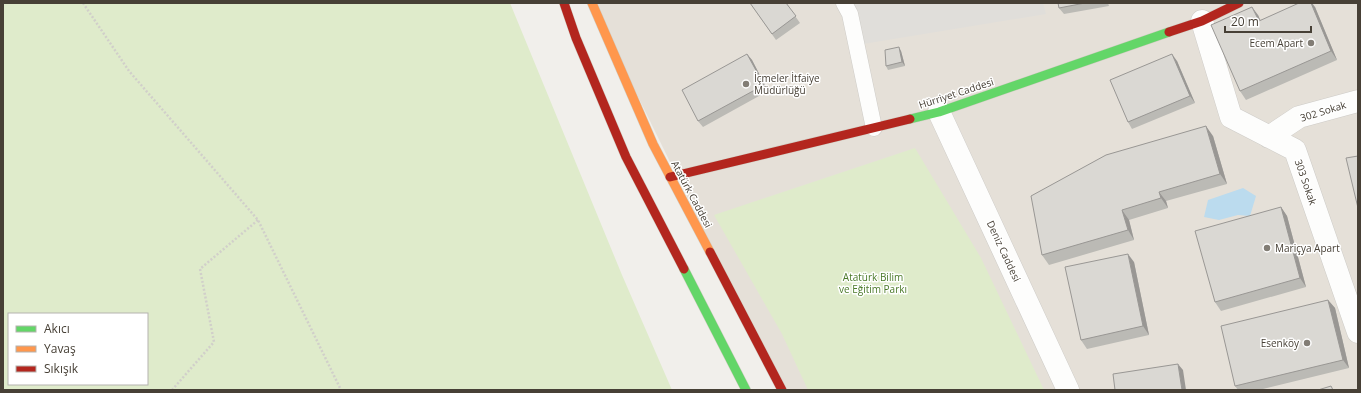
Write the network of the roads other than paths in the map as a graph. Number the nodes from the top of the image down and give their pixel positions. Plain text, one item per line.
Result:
1 (564, 3) edge
2 (592, 3) edge
3 (844, 3) edge
4 (1240, 3) edge
5 (1202, 21) junction
6 (1358, 101) edge
7 (939, 112) junction
8 (874, 128) junction
9 (1269, 137) junction
10 (670, 177) junction
11 (1358, 332) edge
12 (746, 390) edge
13 (782, 390) edge
14 (1068, 390) edge

1 - 12 street
2 - 10 street, Atatürk Caddesi
3 - 8 lane
4 - 5 street, Hürriyet Caddesi
5 - 7 street, Hürriyet Caddesi
5 - 9 street, 303 Sokak
6 - 9 street, 302 Sokak
7 - 8 street, Hürriyet Caddesi
7 - 14 street, Deniz Caddesi
8 - 10 street, Hürriyet Caddesi
9 - 11 street, 303 Sokak
10 - 13 street, Atatürk Caddesi

